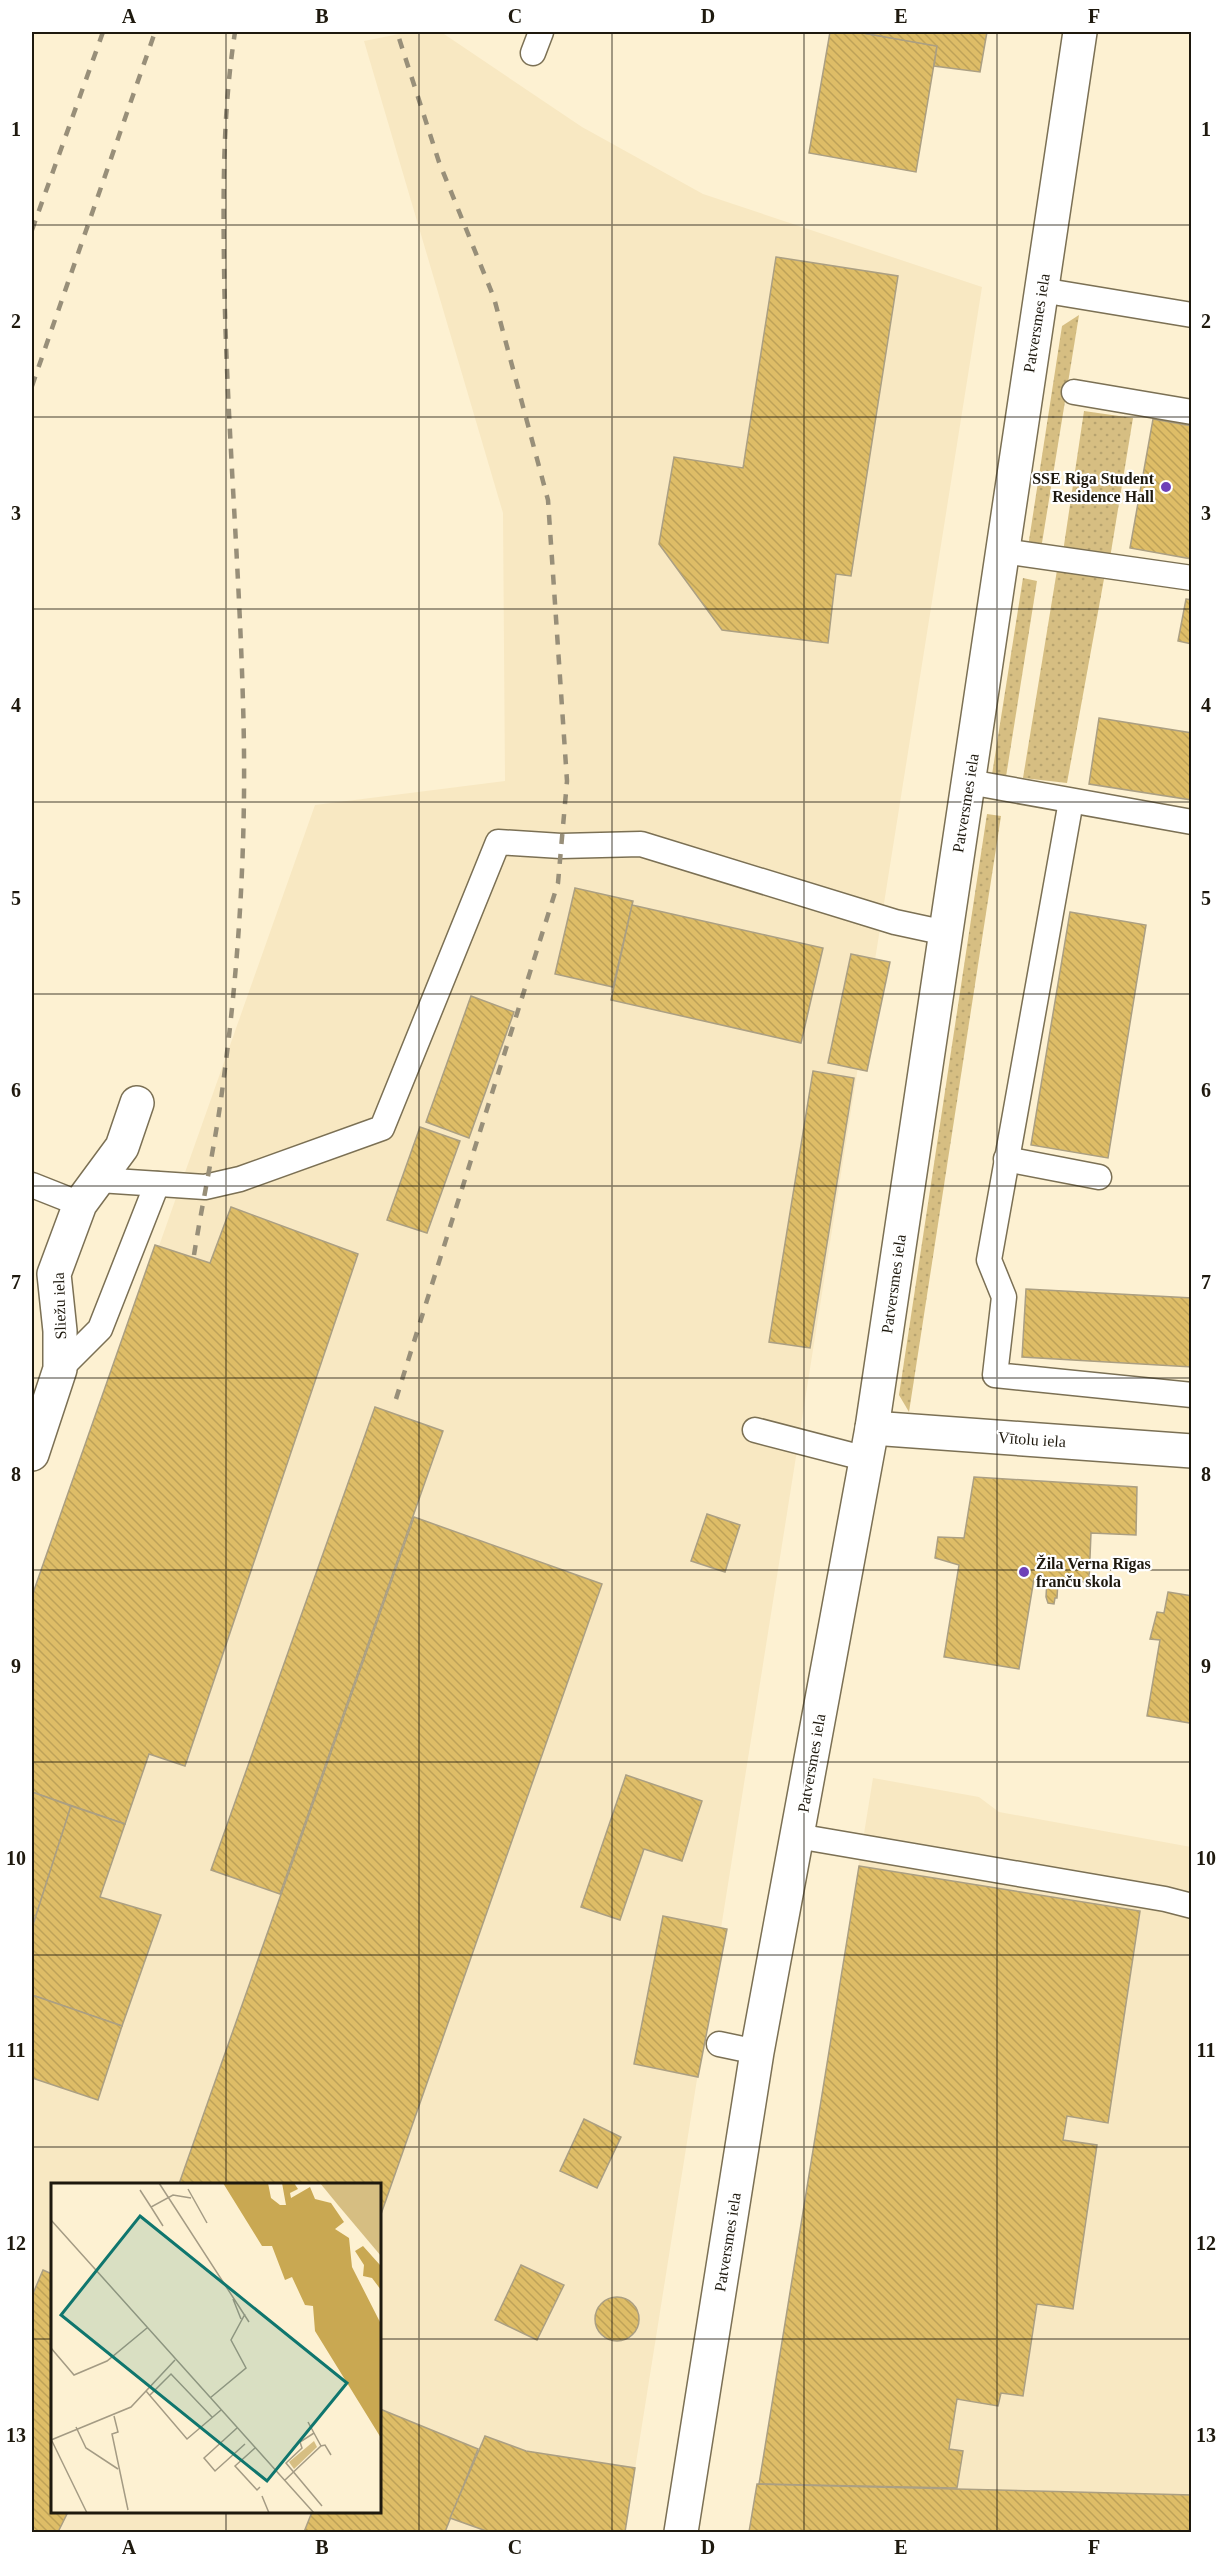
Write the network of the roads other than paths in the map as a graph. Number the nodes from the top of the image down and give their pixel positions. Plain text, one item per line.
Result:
1 (1080, 32) edge
2 (1041, 290) junction
3 (1191, 315) edge
4 (1074, 392) dead end
5 (1191, 412) edge
6 (1003, 551) junction
7 (1191, 578) edge
8 (969, 782) junction
9 (1071, 801) junction
10 (1191, 822) edge
11 (946, 933) junction
12 (137, 1103) dead end
13 (1006, 1159) junction
14 (1099, 1177) dead end
15 (157, 1184) junction
16 (32, 1185) edge
17 (89, 1192) junction
18 (60, 1369) junction
19 (1191, 1395) edge
20 (755, 1430) dead end
21 (869, 1444) junction
22 (1191, 1451) edge
23 (32, 1454) edge
24 (797, 1836) junction
25 (1191, 1906) edge
26 (719, 2044) dead end
27 (758, 2052) junction
28 (681, 2532) edge

1 - 2 street, Patversmes iela
2 - 3 lane
2 - 6 street, Patversmes iela
4 - 5 lane
6 - 7 lane
6 - 8 street, Patversmes iela
8 - 9 lane
8 - 11 street, Patversmes iela
9 - 10 lane
9 - 13 lane
11 - 15 lane
11 - 21 street, Patversmes iela
12 - 17 street, Sliežu iela
13 - 14 lane
13 - 19 lane
15 - 17 lane
15 - 18 lane
16 - 17 lane
17 - 18 street, Sliežu iela
18 - 23 street, Sliežu iela
20 - 21 lane
21 - 22 street, Vītolu iela
21 - 24 street, Patversmes iela
24 - 25 lane
24 - 27 street, Patversmes iela
26 - 27 lane
27 - 28 street, Patversmes iela

